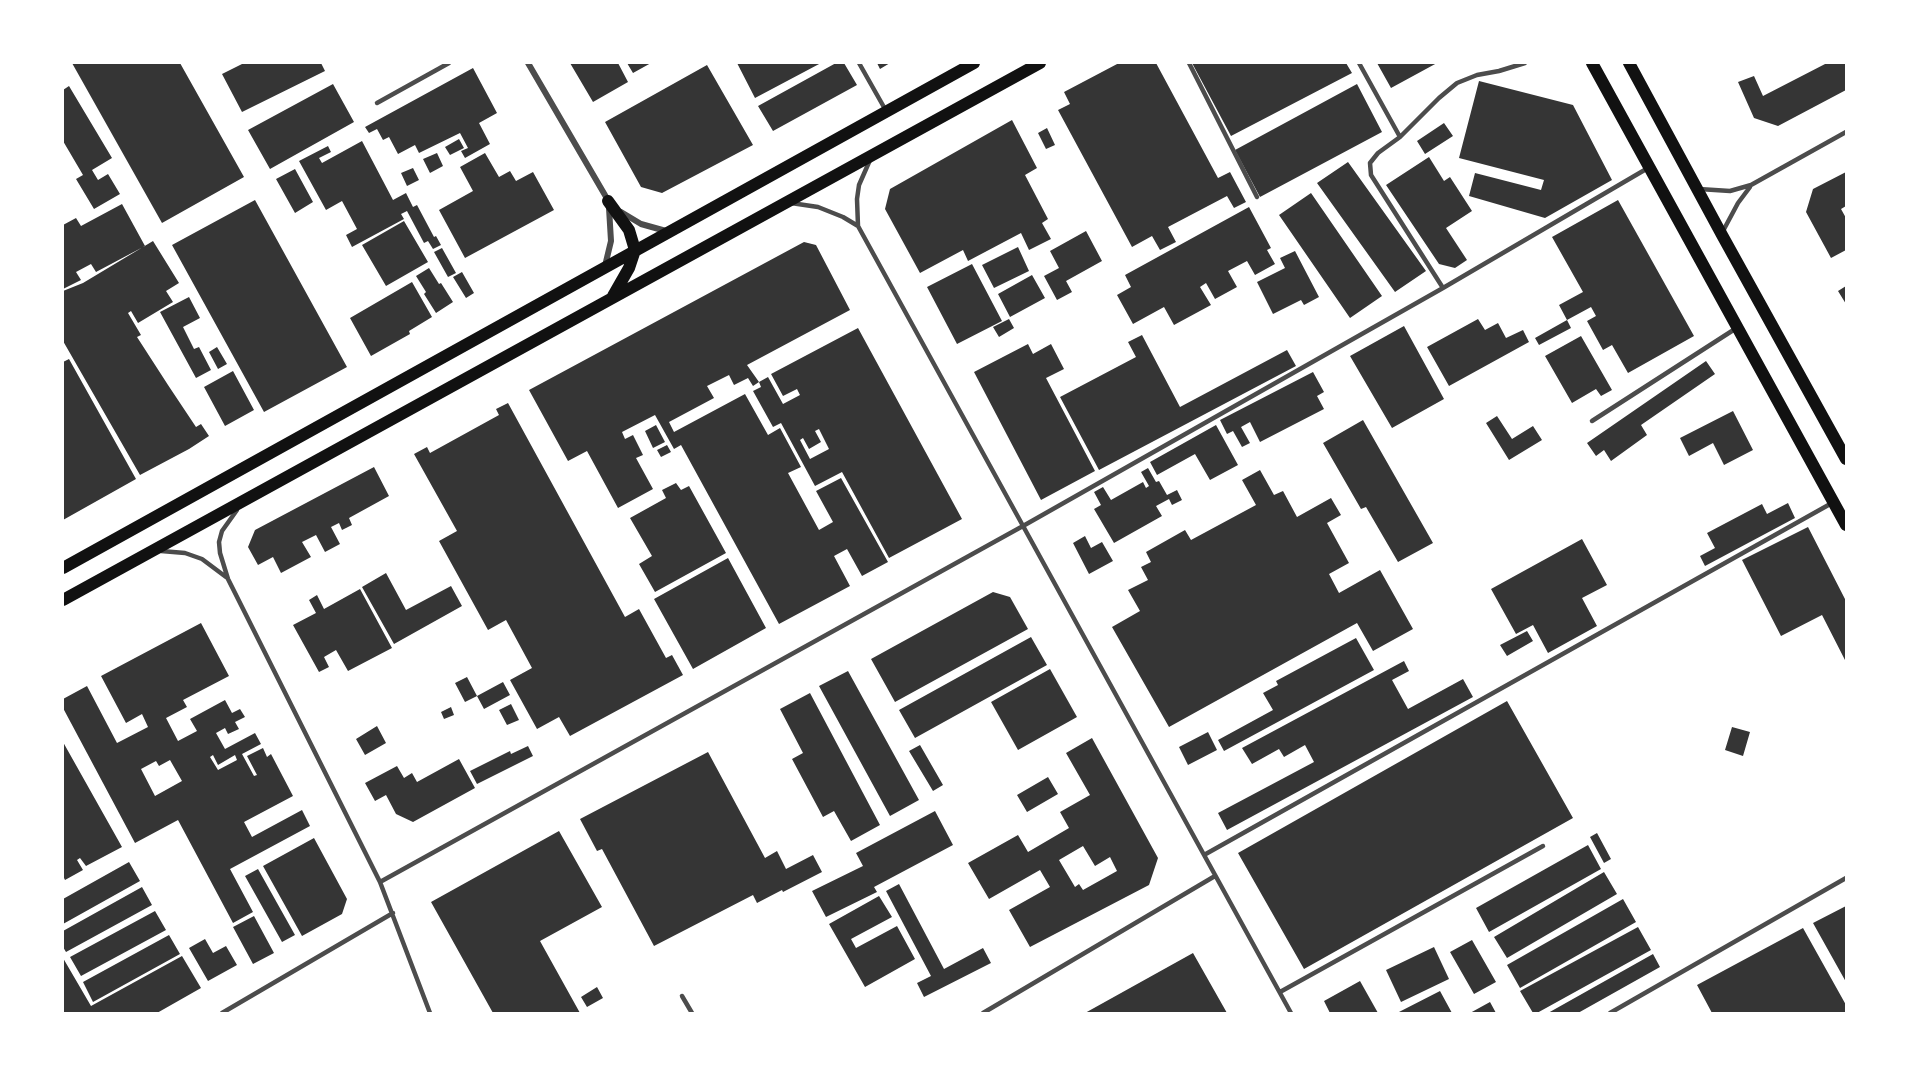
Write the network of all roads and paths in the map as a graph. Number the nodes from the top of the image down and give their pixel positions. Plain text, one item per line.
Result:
1 (449, 63) edge
2 (528, 63) edge
3 (859, 63) edge
4 (974, 63) edge
5 (1040, 63) edge
6 (1189, 63) edge
7 (1359, 63) edge
8 (1525, 63) edge
9 (1592, 63) edge
10 (1629, 63) edge
11 (376, 103) dead end
12 (886, 112) junction
13 (1846, 132) edge
14 (1400, 137) junction
15 (874, 153) junction
16 (1649, 168) junction
17 (1751, 185) junction
18 (1696, 189) junction
19 (1257, 197) dead end
20 (608, 201) junction
21 (785, 203) junction
22 (858, 226) junction
23 (667, 232) junction
24 (1722, 235) junction
25 (635, 250) junction
26 (605, 267) junction
27 (1443, 288) junction
28 (612, 297) junction
29 (1738, 328) junction
30 (1592, 422) dead end
31 (1846, 459) edge
32 (243, 502) junction
33 (1833, 502) junction
34 (1846, 525) edge
35 (1023, 526) junction
36 (150, 551) junction
37 (63, 567) edge
38 (228, 579) junction
39 (63, 600) edge
40 (1543, 846) dead end
41 (1204, 855) junction
42 (1215, 876) junction
43 (1846, 878) edge
44 (380, 882) junction
45 (393, 913) junction
46 (1280, 992) junction
47 (682, 996) dead end
48 (1614, 1012) edge
49 (222, 1013) edge
50 (430, 1013) edge
51 (692, 1013) edge
52 (983, 1013) edge
53 (1291, 1013) edge

1 - 11 lane
2 - 20 street
3 - 12 lane
4 - 12 main road
5 - 15 main road
6 - 19 lane
7 - 14 lane
8 - 14 lane
9 - 16 main road
10 - 18 main road
12 - 23 main road
13 - 17 lane
14 - 27 lane
15 - 21 main road
15 - 22 lane
16 - 27 lane
16 - 29 main road
17 - 18 lane
17 - 24 lane
18 - 24 main road
20 - 23 street
20 - 25 main road
20 - 26 street
21 - 22 lane
21 - 28 main road
22 - 35 lane
23 - 25 main road
24 - 31 main road
25 - 26 main road
25 - 28 main road
26 - 37 main road
27 - 35 lane
28 - 32 main road
29 - 30 lane
29 - 33 main road
32 - 36 main road
32 - 38 lane
33 - 34 main road
33 - 41 lane
35 - 41 lane
35 - 44 lane
36 - 38 lane
36 - 39 main road
38 - 44 lane
40 - 46 lane
41 - 42 lane
42 - 46 lane
42 - 52 lane
43 - 48 lane
44 - 45 lane
45 - 49 lane
45 - 50 lane
46 - 53 lane
47 - 51 lane

